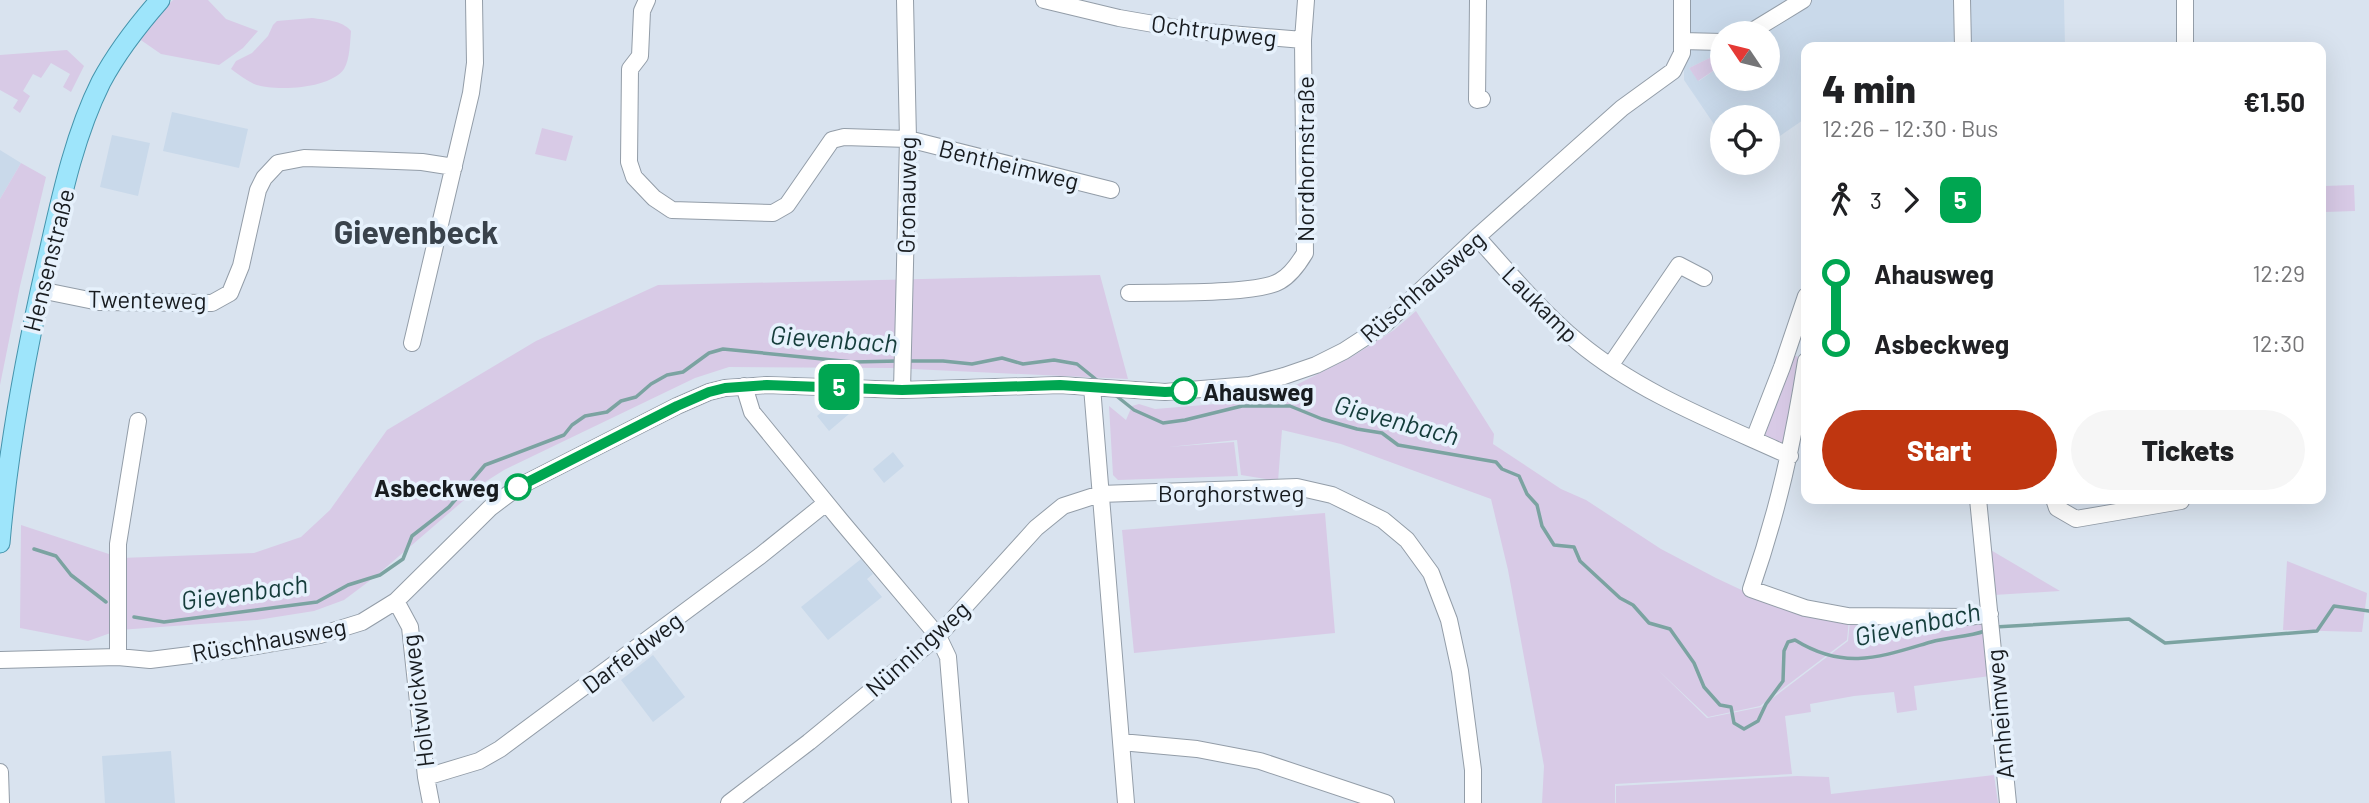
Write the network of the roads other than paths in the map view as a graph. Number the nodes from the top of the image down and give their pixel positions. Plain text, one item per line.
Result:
1 (474, 0) edge
2 (647, 0) edge
3 (905, 0) edge
4 (1044, 0) edge
5 (1306, 0) edge
6 (1478, 0) edge
7 (1682, 0) edge
8 (1803, 0) edge
9 (1962, 0) edge
10 (2190, 1) edge
11 (152, 3) edge
12 (1769, 21) edge
13 (1303, 40) junction
14 (1682, 41) junction
15 (1710, 42) edge
16 (1963, 42) edge
17 (2186, 42) edge
18 (1482, 99) dead end
19 (908, 139) junction
20 (454, 167) junction
21 (1111, 190) dead end
22 (1477, 237) junction
23 (1704, 278) dead end
24 (40, 290) junction
25 (1129, 293) dead end
26 (1801, 311) edge
27 (412, 343) dead end
28 (1610, 366) junction
29 (744, 386) junction
30 (1092, 387) junction
31 (902, 390) junction
32 (1801, 391) edge
33 (138, 421) dead end
34 (1754, 439) junction
35 (1790, 456) junction
36 (1100, 494) junction
37 (826, 503) junction
38 (1979, 504) edge
39 (2056, 504) edge
40 (2163, 504) edge
41 (0, 543) edge
42 (396, 601) junction
43 (1990, 616) junction
44 (939, 636) junction
45 (118, 657) junction
46 (0, 660) edge
47 (1121, 742) junction
48 (0, 772) edge
49 (426, 777) junction
50 (5, 802) edge
51 (431, 803) edge
52 (729, 803) edge
53 (960, 803) edge
54 (1126, 803) edge
55 (1386, 803) edge
56 (1473, 803) edge
57 (2008, 803) edge

1 - 20 street
2 - 19 street, Bentheimweg
3 - 19 street, Gronauweg
4 - 13 street, Ochtrupweg
5 - 13 street, Nordhornstraße
6 - 18 street
7 - 14 street, Rüschhausweg
8 - 12 street
9 - 16 street
10 - 17 street
11 - 24 main road, Hensenstraße
13 - 25 street, Nordhornstraße
14 - 15 street
14 - 22 street, Rüschhausweg
19 - 21 street, Bentheimweg
19 - 31 street, Gronauweg
20 - 24 street, Twenteweg
20 - 27 street
22 - 28 street, Laukamp
22 - 30 street, Rüschhausweg
23 - 28 street
24 - 41 main road, Hensenstraße
26 - 34 street
28 - 34 street, Laukamp
29 - 31 street, Rüschhausweg
29 - 37 street
29 - 42 street, Rüschhausweg
30 - 31 street, Rüschhausweg
30 - 36 street
32 - 35 street
33 - 45 street
34 - 35 street, Laukamp
35 - 43 street
36 - 44 street, Nünningweg
36 - 47 street
36 - 56 street, Borghorstweg
37 - 44 street
37 - 49 street, Darfeldweg
38 - 43 street, Arnheimweg
39 - 40 street
42 - 45 street, Rüschhausweg
42 - 49 street, Holtwickweg
43 - 57 street, Arnheimweg
44 - 52 street, Nünningweg
44 - 53 street
45 - 46 street, Rüschhausweg
47 - 54 street
47 - 55 street
48 - 50 street
49 - 51 street, Holtwickweg

